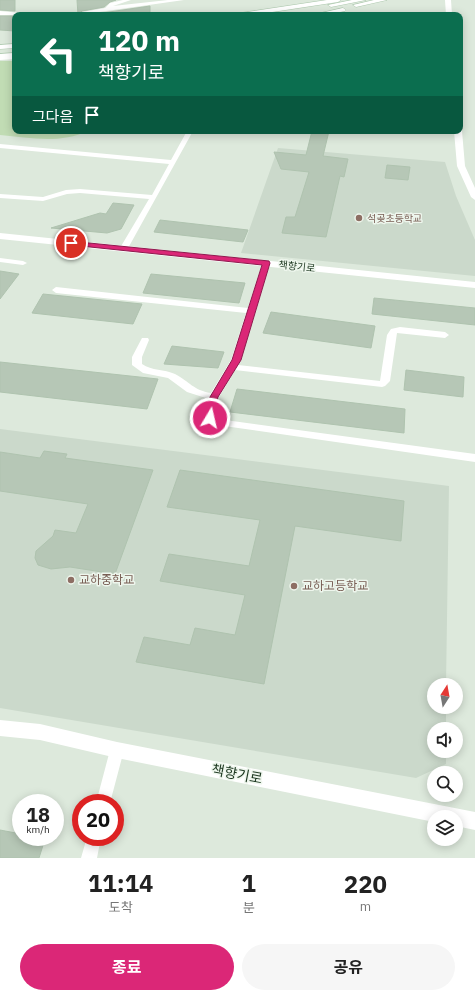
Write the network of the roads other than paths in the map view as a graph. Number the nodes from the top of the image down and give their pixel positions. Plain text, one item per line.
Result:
1 (129, 0) edge
2 (181, 0) edge
3 (338, 0) edge
4 (363, 0) edge
5 (384, 0) edge
6 (391, 0) edge
7 (448, 0) edge
8 (108, 10) junction
9 (85, 12) dead end
10 (260, 12) edge
11 (290, 12) edge
12 (308, 12) dead end
13 (330, 12) edge
14 (449, 12) edge
15 (0, 13) edge
16 (12, 14) edge
17 (12, 42) edge
18 (0, 43) edge
19 (12, 46) edge
20 (0, 47) edge
21 (12, 51) edge
22 (0, 52) edge
23 (12, 56) edge
24 (0, 57) edge
25 (188, 134) edge
26 (458, 134) edge
27 (0, 146) edge
28 (173, 162) junction
29 (0, 196) edge
30 (475, 197) edge
31 (154, 198) junction
32 (0, 236) edge
33 (124, 248) junction
34 (0, 260) edge
35 (23, 263) dead end
36 (266, 263) junction
37 (475, 285) edge
38 (56, 290) dead end
39 (252, 311) junction
40 (445, 335) dead end
41 (145, 340) dead end
42 (232, 367) junction
43 (214, 397) junction
44 (475, 458) edge
45 (0, 728) edge
46 (117, 750) junction
47 (105, 794) edge
48 (475, 821) edge
49 (92, 846) edge
50 (89, 858) edge

1 - 8 lane
2 - 8 lane
3 - 10 street
4 - 11 street
5 - 12 street
6 - 13 street
7 - 14 street
8 - 9 lane
15 - 16 lane
17 - 18 street
19 - 20 street
21 - 22 street
23 - 24 street
25 - 28 lane
26 - 30 street
27 - 28 lane
28 - 31 lane
29 - 31 lane
31 - 33 lane
32 - 33 street, 책향기로
33 - 36 street, 책향기로
34 - 35 lane
36 - 37 street, 책향기로
36 - 39 lane
38 - 39 lane
39 - 42 lane
40 - 42 lane
41 - 43 lane
42 - 43 lane
43 - 44 lane
45 - 46 street, 책향기로
46 - 47 lane
46 - 48 street, 책향기로
49 - 50 lane

